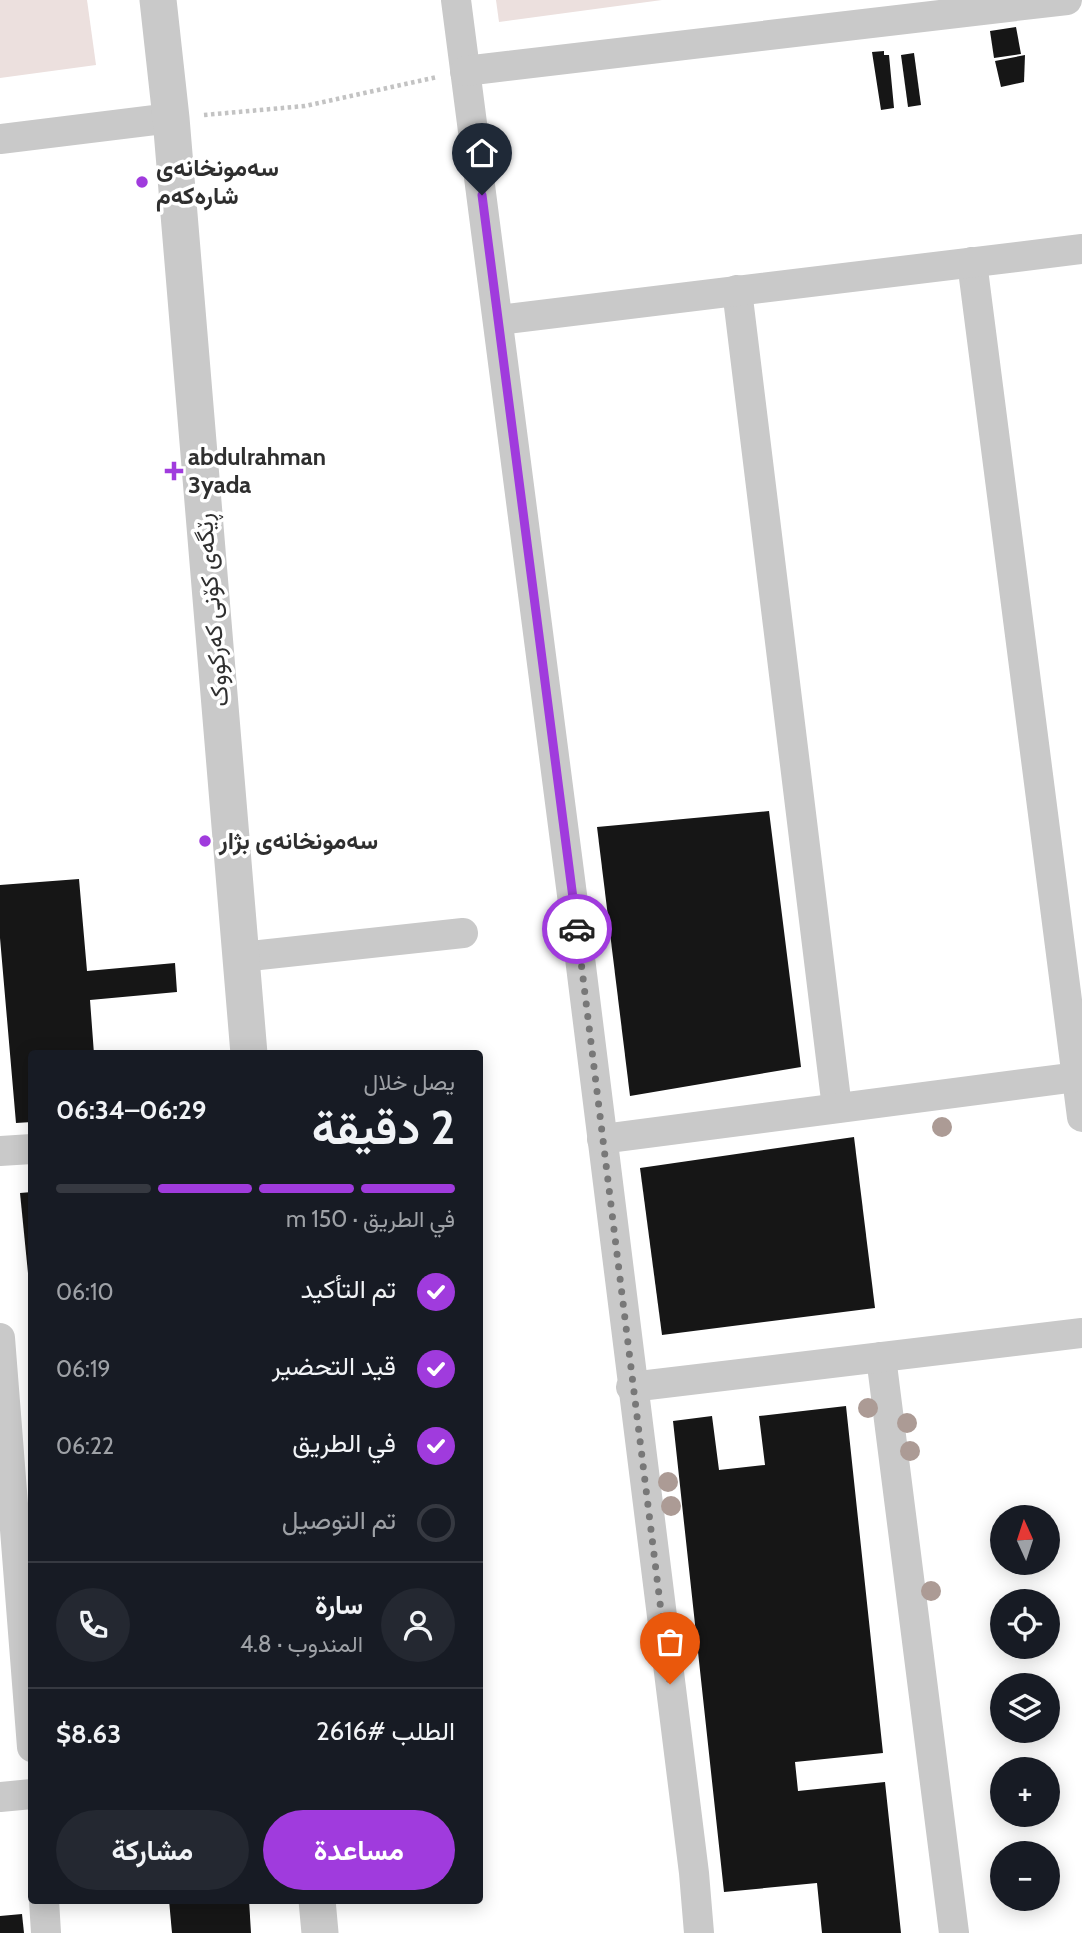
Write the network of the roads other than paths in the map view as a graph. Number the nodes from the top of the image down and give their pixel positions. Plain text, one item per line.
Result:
1 (158, 0) edge
2 (456, 0) edge
3 (1067, 0) edge
4 (465, 71) junction
5 (170, 118) junction
6 (0, 139) edge
7 (1082, 249) edge
8 (972, 262) junction
9 (737, 290) junction
10 (498, 320) junction
11 (463, 933) dead end
12 (241, 957) junction
13 (249, 1050) edge
14 (1077, 1077) junction
15 (837, 1108) junction
16 (1082, 1117) edge
17 (601, 1139) junction
18 (28, 1149) edge
19 (0, 1151) edge
20 (1082, 1333) edge
21 (0, 1338) edge
22 (881, 1357) junction
23 (631, 1387) junction
24 (8, 1560) edge
25 (28, 1716) edge
26 (28, 1794) edge
27 (0, 1797) edge
28 (44, 1904) edge
29 (317, 1904) edge
30 (46, 1933) edge
31 (320, 1933) edge
32 (699, 1933) edge
33 (954, 1933) edge

1 - 5 street, ڕێگەی کۆنی کەرکووک
2 - 4 street
3 - 4 street
4 - 10 street
5 - 6 street
5 - 12 street, ڕێگەی کۆنی کەرکووک
7 - 8 street
8 - 9 street
8 - 14 street
9 - 10 street
9 - 15 street
10 - 17 street
11 - 12 street
12 - 13 street, ڕێگەی کۆنی کەرکووک
14 - 15 street
14 - 16 street
15 - 17 street
17 - 23 street
18 - 19 street
20 - 22 street
21 - 24 street
22 - 23 street
22 - 33 street
23 - 32 street
24 - 25 street
26 - 27 street
28 - 30 street
29 - 31 street

